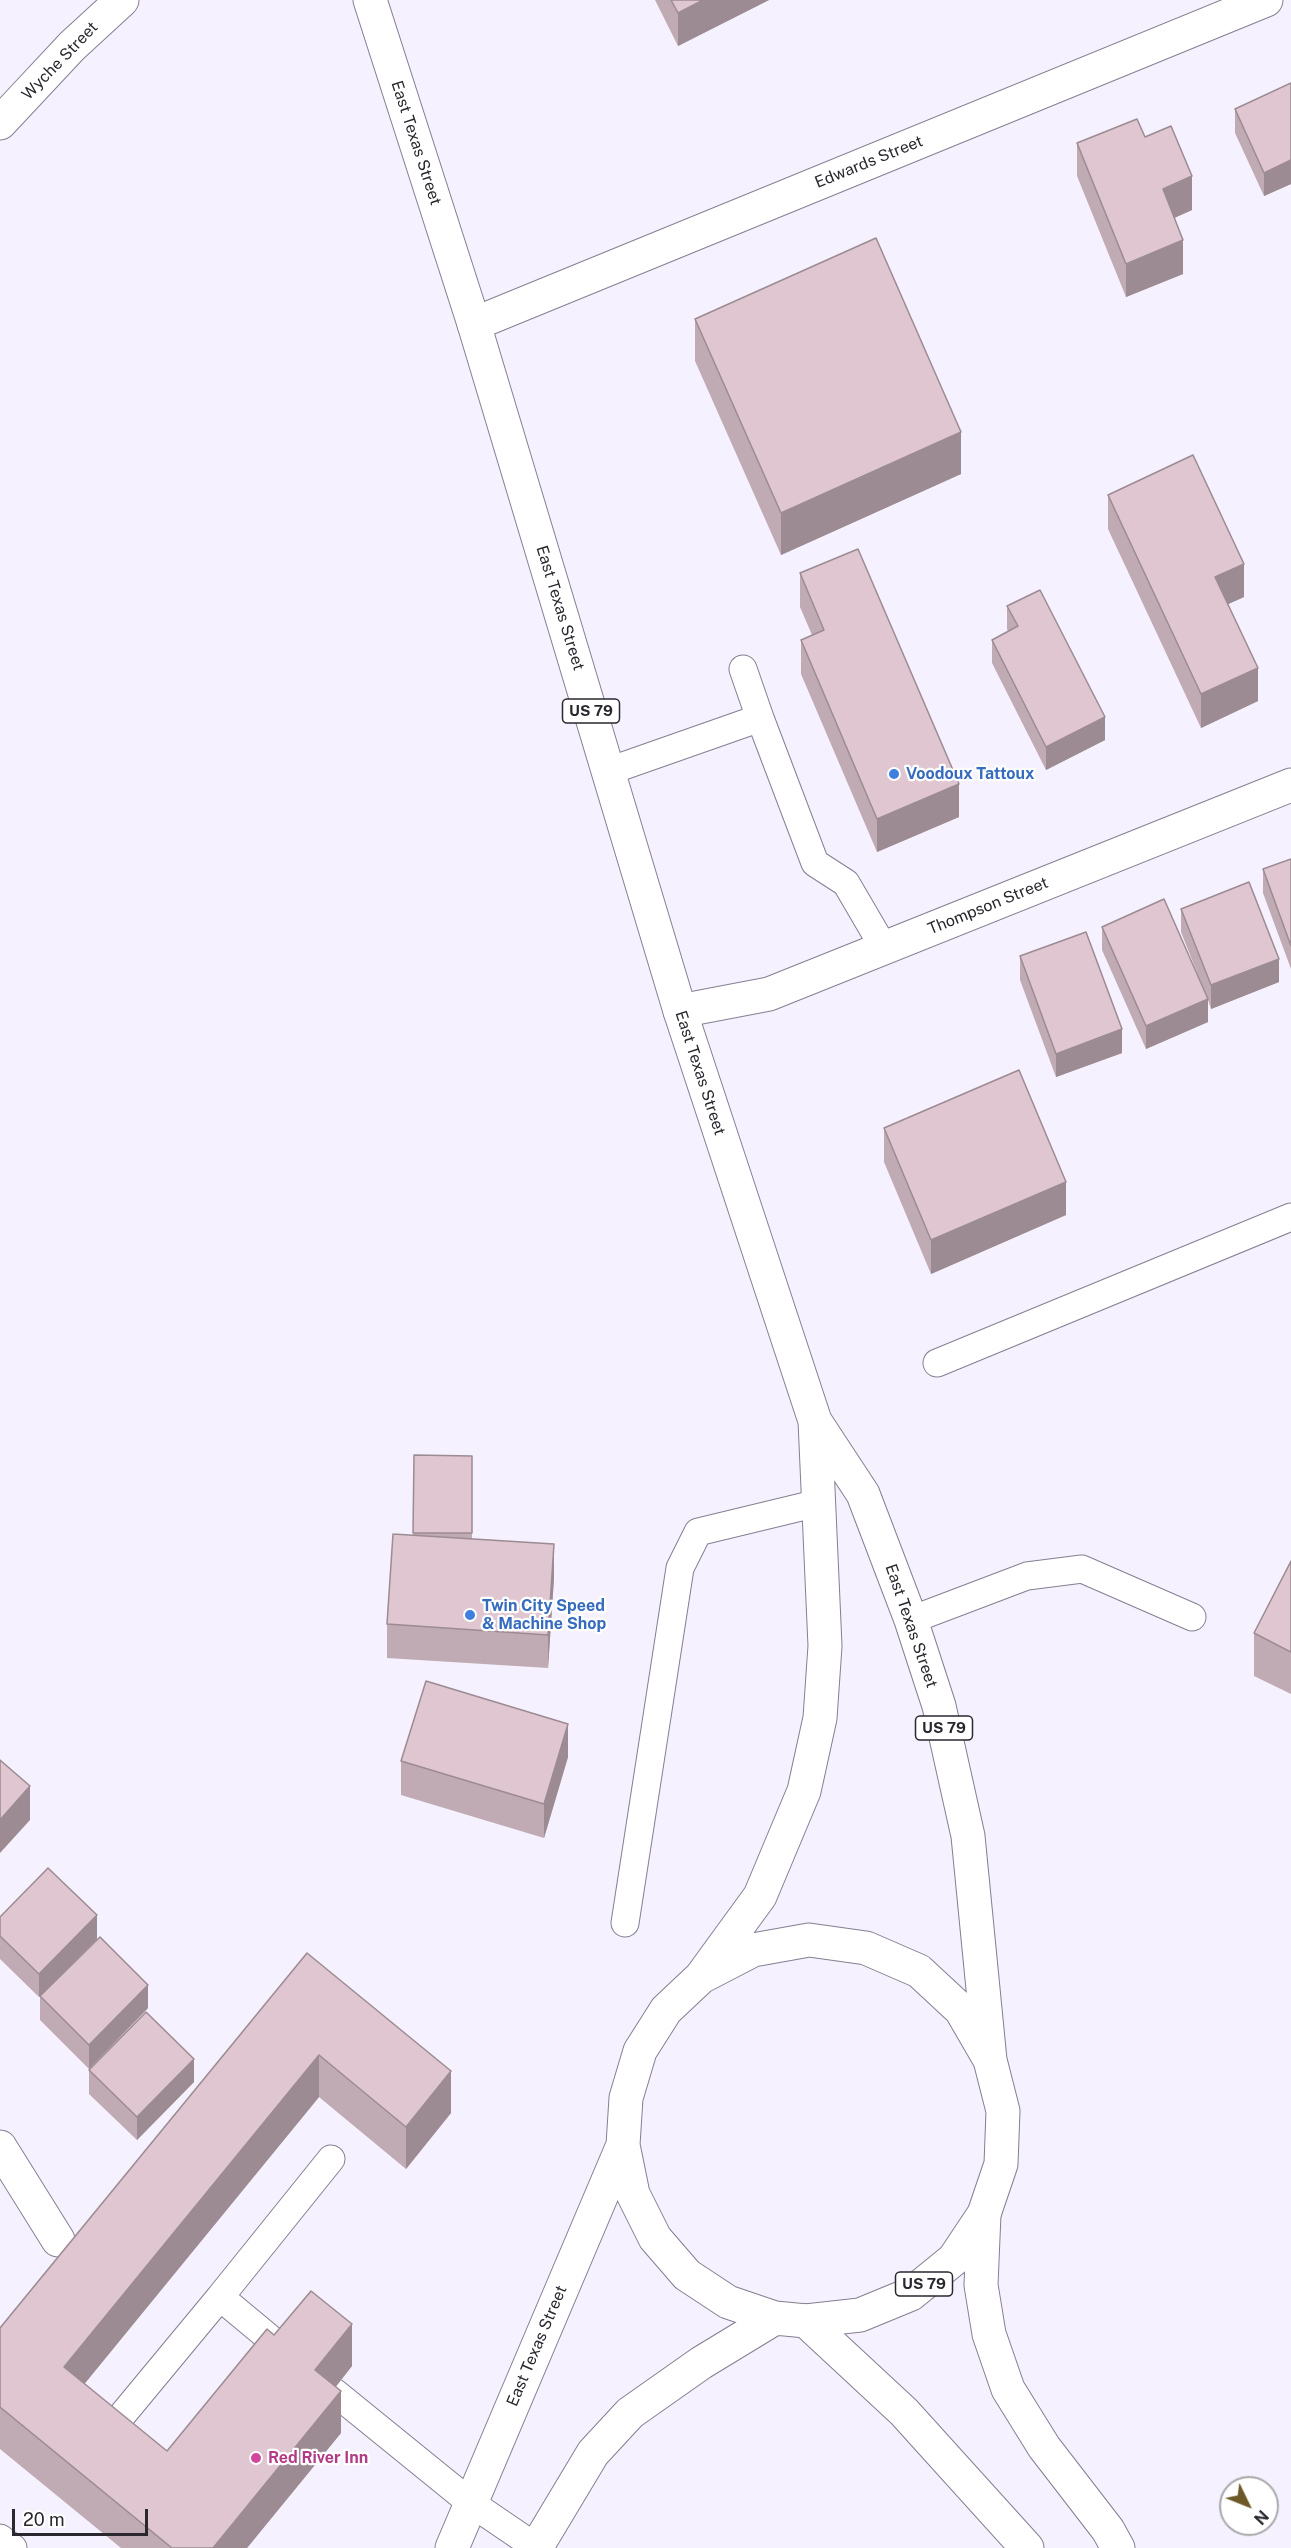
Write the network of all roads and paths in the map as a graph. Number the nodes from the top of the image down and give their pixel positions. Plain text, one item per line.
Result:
1 (122, 0) edge
2 (370, 0) edge
3 (1266, 0) edge
4 (0, 123) edge
5 (474, 324) junction
6 (743, 669) dead end
7 (760, 718) junction
8 (609, 771) junction
9 (1291, 785) edge
10 (885, 948) junction
11 (680, 1011) junction
12 (1291, 1217) edge
13 (938, 1364) dead end
14 (815, 1421) junction
15 (818, 1503) junction
16 (1192, 1617) dead end
17 (911, 1620) junction
18 (625, 1923) dead end
19 (701, 1977) junction
20 (990, 2060) junction
21 (623, 2145) junction
22 (0, 2147) edge
23 (331, 2159) dead end
24 (984, 2214) junction
25 (58, 2240) dead end
26 (220, 2297) junction
27 (791, 2319) junction
28 (291, 2356) edge
29 (333, 2391) edge
30 (114, 2425) edge
31 (471, 2503) junction
32 (0, 2538) edge
33 (13, 2548) edge
34 (452, 2548) edge
35 (536, 2548) edge
36 (1027, 2548) edge
37 (1118, 2548) edge

1 - 4 main road, Wyche Street
2 - 5 main road, East Texas Street / US 79
3 - 5 main road, Edwards Street
5 - 8 main road, East Texas Street / US 79
6 - 7 lane
7 - 8 lane
7 - 10 lane
8 - 11 main road, East Texas Street / US 79
9 - 10 main road, Thompson Street
10 - 11 main road, Thompson Street
11 - 14 main road, East Texas Street / US 79
12 - 13 lane
14 - 15 main road, East Texas Street / US 79
14 - 17 main road, East Texas Street / US 79
15 - 18 lane
15 - 19 main road, East Texas Street / US 79
16 - 17 lane
17 - 20 main road, East Texas Street / US 79
19 - 20 main road, East Texas Street / US 79
19 - 21 main road, East Texas Street / US 79
20 - 24 main road, East Texas Street / US 79
21 - 27 main road, East Texas Street / US 79
21 - 31 main road, East Texas Street / US 79
22 - 25 main road
23 - 26 lane
24 - 27 main road, East Texas Street / US 79
24 - 37 main road
26 - 28 lane
26 - 30 lane
27 - 35 main road, East Texas Street / US 79
27 - 36 main road
29 - 31 lane
31 - 34 main road, East Texas Street / US 79
31 - 35 lane
32 - 33 lane

